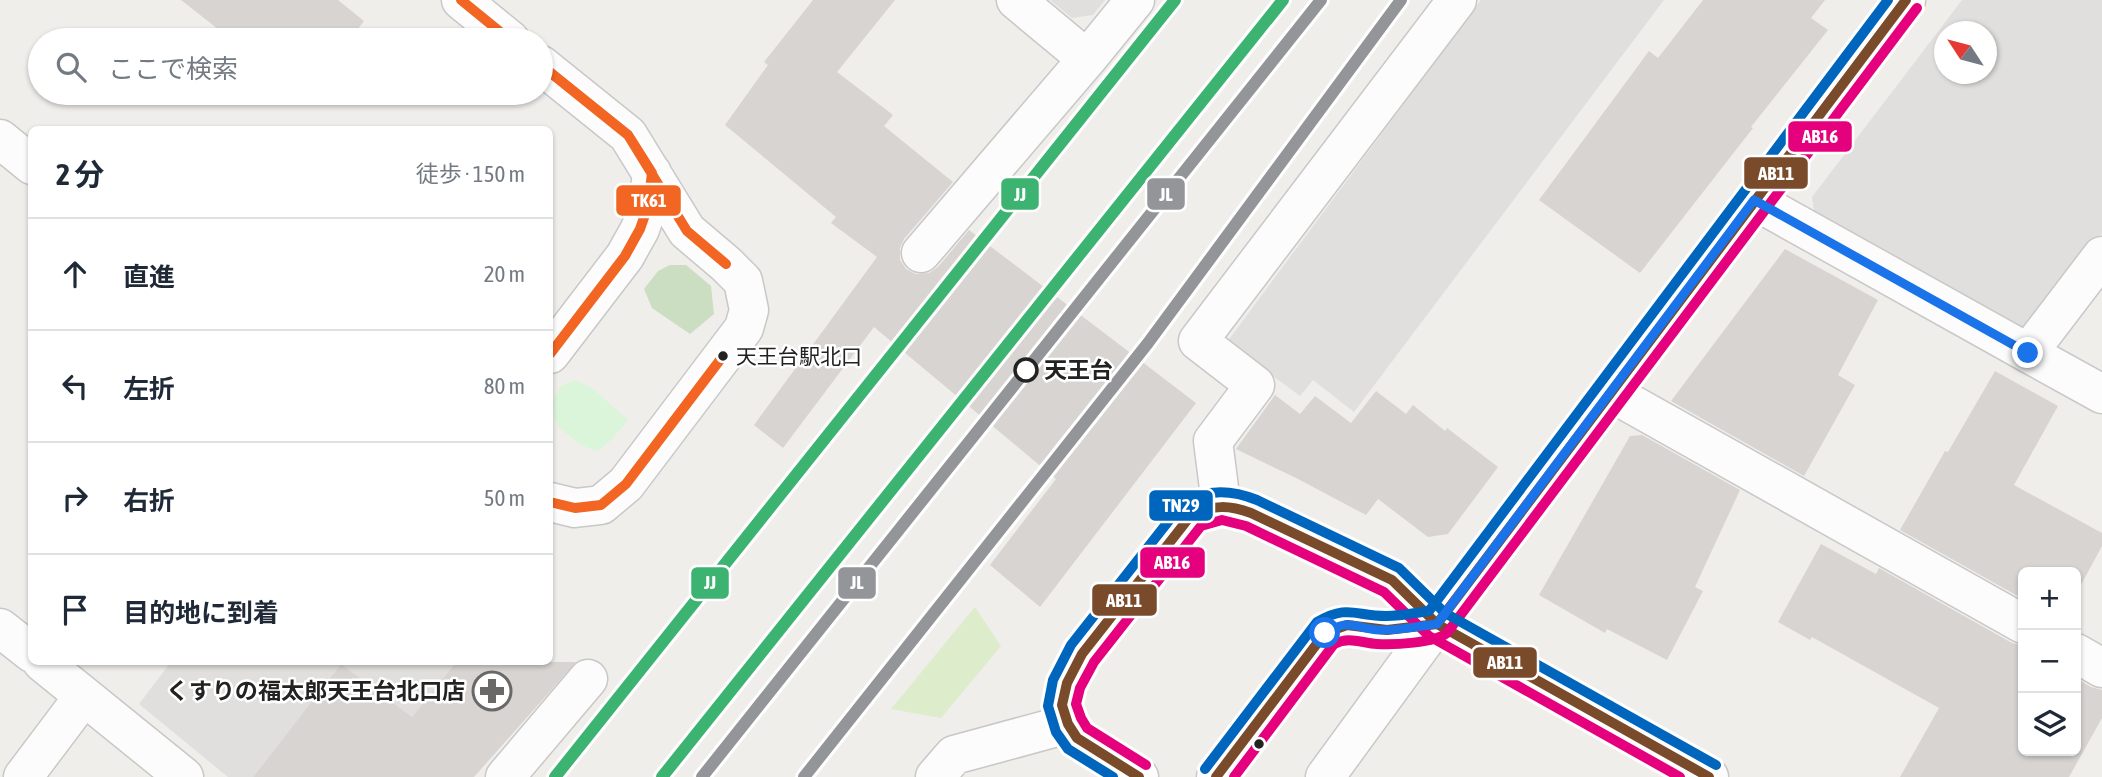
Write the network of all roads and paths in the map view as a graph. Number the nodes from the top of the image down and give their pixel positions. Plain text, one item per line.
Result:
1 (461, 0) edge
2 (1016, 0) edge
3 (1135, 0) edge
4 (1457, 0) edge
5 (1906, 0) edge
6 (495, 28) edge
7 (1087, 59) junction
8 (553, 75) edge
9 (0, 139) edge
10 (28, 161) edge
11 (652, 173) junction
12 (1754, 200) junction
13 (687, 231) junction
14 (921, 253) dead end
15 (625, 256) junction
16 (2102, 256) edge
17 (553, 350) edge
18 (2028, 353) junction
19 (1610, 392) junction
20 (2102, 394) edge
21 (553, 503) edge
22 (1220, 504) junction
23 (2018, 621) edge
24 (1437, 624) junction
25 (0, 628) edge
26 (28, 650) edge
27 (2081, 656) edge
28 (46, 665) edge
29 (2102, 668) edge
30 (588, 679) dead end
31 (85, 696) junction
32 (1068, 724) junction
33 (23, 777) edge
34 (184, 777) edge
35 (505, 777) edge
36 (934, 777) edge
37 (1139, 777) edge
38 (1216, 777) edge
39 (1325, 777) edge
40 (1709, 777) edge

1 - 6 street
2 - 7 street
3 - 7 street
4 - 22 street
5 - 12 street
7 - 14 street
8 - 11 street
9 - 10 street
11 - 13 street
11 - 15 street
12 - 18 street
12 - 19 street
13 - 15 street
13 - 21 street
15 - 17 street
16 - 18 street
18 - 20 street
19 - 23 street
19 - 24 street
22 - 24 street
22 - 32 street
24 - 38 street
24 - 39 street
24 - 40 street
25 - 26 street
27 - 29 street
28 - 31 street
30 - 35 street
31 - 33 street
31 - 34 street
32 - 36 street
32 - 37 street

